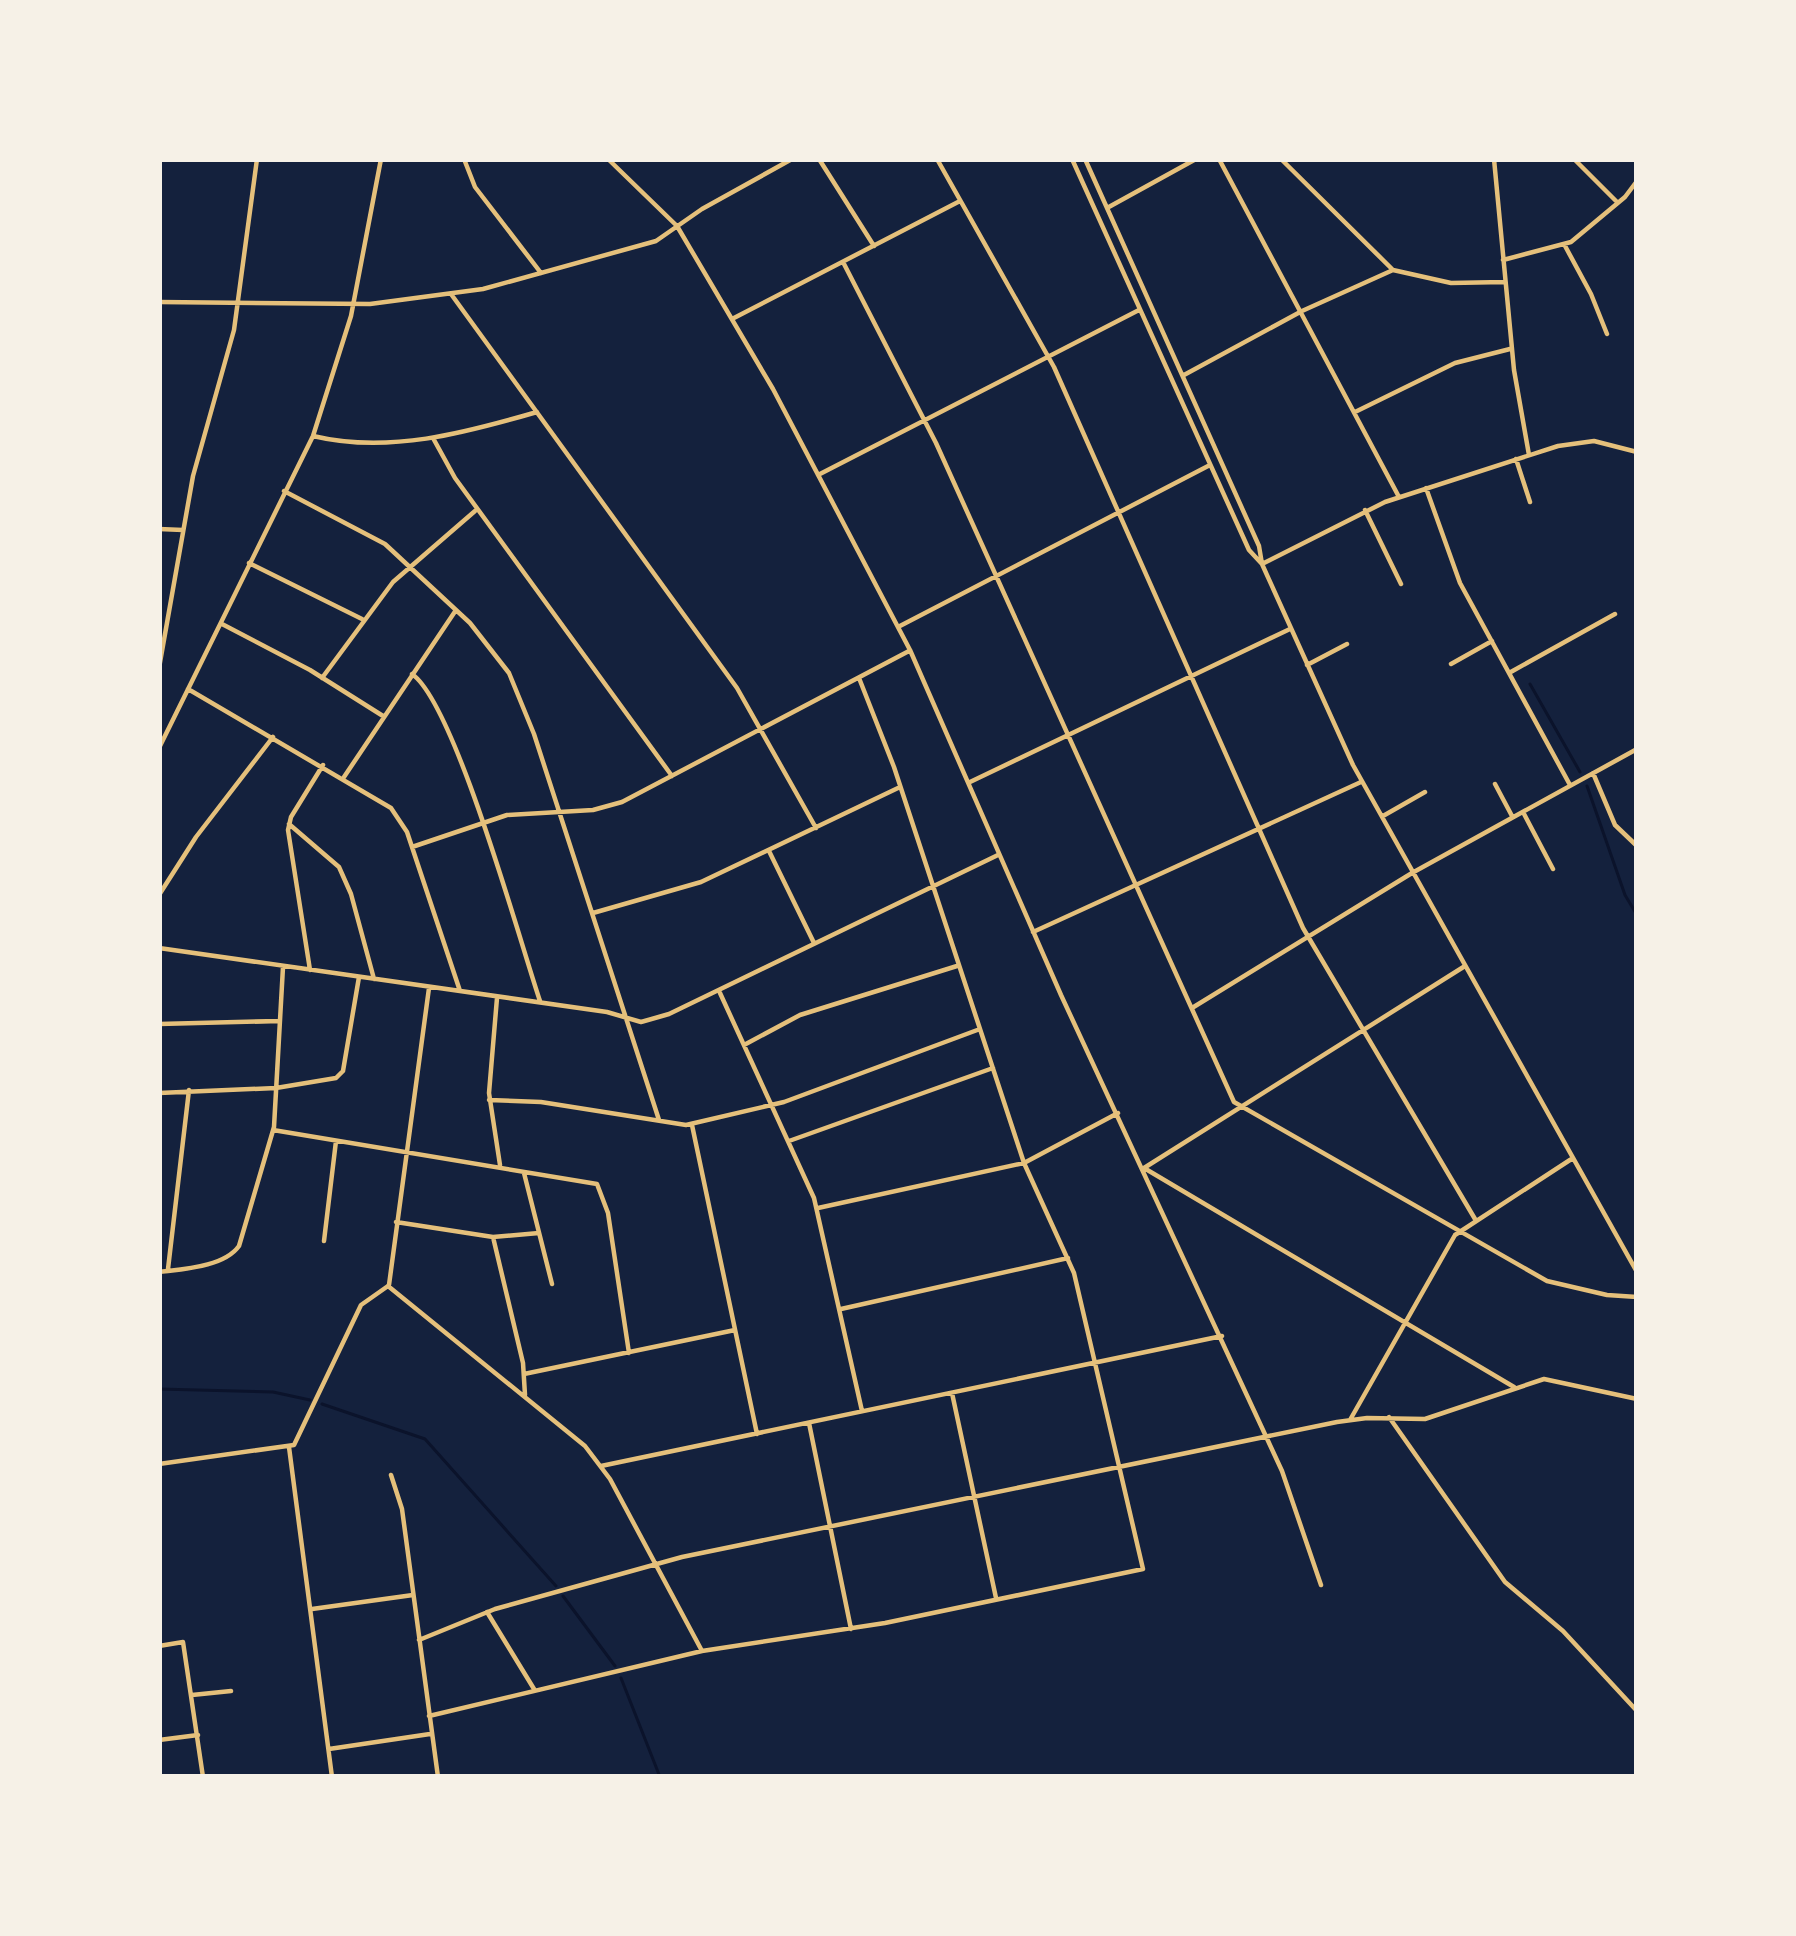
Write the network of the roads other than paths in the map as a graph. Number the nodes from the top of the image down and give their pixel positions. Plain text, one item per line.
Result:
1 (257, 159) edge
2 (381, 159) edge
3 (464, 159) edge
4 (608, 159) edge
5 (791, 159) edge
6 (819, 159) edge
7 (937, 159) edge
8 (1072, 159) edge
9 (1085, 159) edge
10 (1196, 159) edge
11 (1219, 159) edge
12 (1281, 159) edge
13 (1494, 159) edge
14 (1574, 159) edge
15 (1637, 181) edge
16 (960, 201) junction
17 (1618, 203) junction
18 (1107, 208) junction
19 (676, 226) junction
20 (1564, 244) junction
21 (874, 246) junction
22 (1503, 260) junction
23 (843, 262) junction
24 (1394, 270) junction
25 (542, 275) junction
26 (1505, 282) junction
27 (452, 294) junction
28 (159, 302) edge
29 (238, 303) junction
30 (353, 304) junction
31 (1140, 309) junction
32 (1301, 310) junction
33 (732, 319) junction
34 (1606, 334) dead end
35 (1511, 349) junction
36 (1048, 356) junction
37 (1183, 376) junction
38 (537, 412) junction
39 (1354, 412) junction
40 (925, 421) junction
41 (313, 436) junction
42 (433, 438) junction
43 (1637, 451) edge
44 (1529, 455) junction
45 (1516, 459) junction
46 (1210, 465) junction
47 (818, 475) junction
48 (1426, 488) junction
49 (284, 491) junction
50 (1399, 497) junction
51 (1530, 502) dead end
52 (477, 509) junction
53 (1364, 510) junction
54 (1119, 512) junction
55 (159, 529) edge
56 (183, 530) junction
57 (249, 562) junction
58 (1262, 564) junction
59 (409, 565) junction
60 (997, 575) junction
61 (1401, 584) dead end
62 (456, 610) junction
63 (1615, 614) dead end
64 (364, 620) junction
65 (220, 623) junction
66 (898, 627) junction
67 (1291, 629) junction
68 (1492, 641) junction
69 (1347, 644) dead end
70 (910, 650) junction
71 (1450, 664) dead end
72 (1307, 665) junction
73 (159, 668) edge
74 (1509, 673) junction
75 (412, 674) junction
76 (1192, 675) junction
77 (322, 678) junction
78 (859, 678) junction
79 (188, 689) junction
80 (383, 716) junction
81 (762, 729) junction
82 (1068, 734) junction
83 (273, 736) junction
84 (159, 748) edge
85 (1637, 749) edge
86 (323, 766) junction
87 (1593, 773) junction
88 (344, 777) junction
89 (672, 777) junction
90 (970, 782) junction
91 (1362, 782) junction
92 (1495, 784) dead end
93 (1571, 786) junction
94 (900, 787) junction
95 (1425, 792) dead end
96 (560, 812) junction
97 (1523, 812) junction
98 (1381, 817) junction
99 (1513, 818) junction
100 (481, 822) junction
101 (289, 824) junction
102 (816, 828) junction
103 (1260, 830) junction
104 (1637, 846) edge
105 (412, 847) junction
106 (769, 851) junction
107 (1000, 854) junction
108 (1553, 869) dead end
109 (1412, 873) junction
110 (932, 886) junction
111 (1137, 886) junction
112 (159, 895) edge
113 (593, 913) junction
114 (1033, 932) junction
115 (1309, 938) junction
116 (814, 943) junction
117 (159, 948) edge
118 (958, 965) junction
119 (1465, 965) junction
120 (284, 967) junction
121 (310, 970) junction
122 (359, 977) junction
123 (374, 979) junction
124 (429, 988) junction
125 (460, 992) junction
126 (719, 992) junction
127 (497, 998) junction
128 (541, 1004) junction
129 (1192, 1008) junction
130 (627, 1018) junction
131 (280, 1021) junction
132 (159, 1024) edge
133 (980, 1029) junction
134 (1364, 1030) junction
135 (744, 1045) junction
136 (993, 1068) junction
137 (276, 1088) junction
138 (189, 1090) junction
139 (159, 1093) edge
140 (489, 1100) junction
141 (772, 1105) junction
142 (1242, 1108) junction
143 (1118, 1113) junction
144 (658, 1120) junction
145 (692, 1125) junction
146 (273, 1130) junction
147 (336, 1141) junction
148 (789, 1142) junction
149 (405, 1152) junction
150 (1574, 1158) junction
151 (1024, 1163) junction
152 (500, 1168) junction
153 (1144, 1168) junction
154 (523, 1171) junction
155 (818, 1208) junction
156 (1475, 1219) junction
157 (396, 1222) junction
158 (1458, 1232) junction
159 (539, 1233) junction
160 (493, 1237) junction
161 (325, 1240) dead end
162 (1068, 1258) junction
163 (163, 1271) edge
164 (1637, 1272) edge
165 (552, 1284) dead end
166 (388, 1286) junction
167 (1637, 1297) edge
168 (841, 1309) junction
169 (1405, 1321) junction
170 (735, 1330) junction
171 (1222, 1336) junction
172 (629, 1353) junction
173 (1098, 1363) junction
174 (524, 1374) junction
175 (1514, 1388) junction
176 (952, 1393) junction
177 (525, 1395) junction
178 (1637, 1399) edge
179 (862, 1411) junction
180 (1389, 1417) junction
181 (1350, 1420) junction
182 (809, 1423) junction
183 (757, 1434) junction
184 (1268, 1437) junction
185 (289, 1447) junction
186 (159, 1464) edge
187 (601, 1466) junction
188 (1122, 1467) junction
189 (391, 1475) dead end
190 (974, 1497) junction
191 (830, 1526) junction
192 (655, 1564) junction
193 (1321, 1586) dead end
194 (413, 1594) junction
195 (997, 1601) junction
196 (311, 1609) junction
197 (487, 1612) junction
198 (851, 1629) junction
199 (419, 1640) junction
200 (159, 1646) edge
201 (702, 1651) junction
202 (231, 1690) dead end
203 (535, 1692) junction
204 (192, 1695) junction
205 (1637, 1711) edge
206 (429, 1716) junction
207 (431, 1734) junction
208 (198, 1736) junction
209 (159, 1740) edge
210 (329, 1749) junction
211 (203, 1777) edge
212 (332, 1777) edge
213 (438, 1777) edge

1 - 29 street
2 - 30 street
3 - 25 street
4 - 19 street
5 - 19 street
6 - 21 street
7 - 16 street
8 - 31 street
9 - 18 street
10 - 18 street
11 - 32 street
12 - 24 street
13 - 22 street
14 - 17 street
15 - 17 street
16 - 21 street
16 - 36 street
17 - 20 street
18 - 37 street
19 - 25 street
19 - 33 street
20 - 22 street
20 - 34 street
21 - 23 street
22 - 26 street
23 - 33 street
23 - 40 street
24 - 26 street
24 - 32 street
25 - 27 street
26 - 35 street
27 - 30 street
27 - 38 street
28 - 29 street
29 - 30 street
29 - 56 street
30 - 41 street
31 - 36 street
31 - 46 street
32 - 37 street
32 - 39 street
33 - 47 street
35 - 39 street
35 - 44 street
36 - 40 street
36 - 54 street
37 - 58 street
38 - 42 street
38 - 81 street
39 - 50 street
40 - 47 street
40 - 60 street
41 - 42 street
41 - 49 street
42 - 52 street
43 - 44 street
44 - 45 street
45 - 48 street
45 - 51 street
46 - 54 street
46 - 58 street
47 - 66 street
48 - 50 street
48 - 68 street
49 - 57 street
49 - 59 street
50 - 53 street
52 - 59 street
52 - 89 street
53 - 58 street
53 - 61 street
54 - 60 street
54 - 76 street
55 - 56 street
56 - 73 street
57 - 64 street
57 - 65 street
58 - 67 street
59 - 62 street
59 - 64 street
60 - 66 street
60 - 82 street
62 - 75 street
62 - 96 street
63 - 74 street
64 - 77 street
65 - 77 street
65 - 79 street
66 - 70 street
67 - 72 street
67 - 76 street
68 - 71 street
68 - 74 street
69 - 72 street
70 - 78 street
70 - 90 street
72 - 91 street
74 - 93 street
75 - 80 street
75 - 100 street
76 - 82 street
76 - 103 street
77 - 80 street
78 - 81 street
78 - 94 street
79 - 83 street
79 - 84 street
80 - 88 street
81 - 89 street
81 - 102 street
82 - 90 street
82 - 111 street
83 - 86 street
83 - 112 street
85 - 87 street
86 - 88 street
86 - 101 street
87 - 93 street
87 - 104 street
88 - 105 street
89 - 96 street
90 - 107 street
91 - 98 street
91 - 103 street
92 - 99 street
93 - 97 street
94 - 102 street
94 - 110 street
95 - 98 street
96 - 100 street
96 - 113 street
97 - 99 street
97 - 108 street
98 - 109 street
99 - 109 street
100 - 105 street
100 - 128 street
101 - 121 street
101 - 123 street
102 - 106 street
103 - 111 street
103 - 115 street
105 - 125 street
106 - 113 street
106 - 116 street
107 - 110 street
107 - 114 street
109 - 115 street
109 - 119 street
110 - 116 street
110 - 118 street
111 - 114 street
111 - 129 street
113 - 130 street
114 - 143 street
115 - 129 street
115 - 134 street
116 - 126 street
117 - 120 street
118 - 133 street
118 - 135 street
119 - 134 street
119 - 150 street
120 - 121 street
120 - 131 street
121 - 122 street
122 - 123 street
122 - 137 street
123 - 124 street
124 - 125 street
124 - 149 street
125 - 127 street
126 - 130 street
126 - 135 street
127 - 128 street
127 - 140 street
128 - 130 street
129 - 142 street
130 - 144 street
131 - 132 street
131 - 137 street
133 - 136 street
133 - 141 street
134 - 142 street
134 - 156 street
135 - 141 street
136 - 148 street
136 - 151 street
137 - 138 street
137 - 146 street
138 - 139 street
138 - 163 street
140 - 144 street
140 - 152 street
141 - 145 street
141 - 148 street
142 - 153 street
142 - 158 street
143 - 151 street
143 - 153 street
144 - 145 street
145 - 170 street
146 - 147 street
146 - 163 street
147 - 149 street
147 - 161 street
148 - 155 street
149 - 152 street
149 - 157 street
150 - 156 street
150 - 164 street
151 - 155 street
151 - 162 street
152 - 154 street
153 - 169 street
153 - 171 street
154 - 159 street
154 - 172 street
155 - 168 street
156 - 158 street
157 - 160 street
157 - 166 street
158 - 167 street
158 - 169 street
159 - 160 street
159 - 165 street
160 - 174 street
162 - 168 street
162 - 173 street
166 - 177 street
166 - 185 street
168 - 179 street
169 - 175 street
169 - 181 street
170 - 172 street
170 - 183 street
171 - 173 street
171 - 184 street
172 - 174 street
173 - 176 street
173 - 188 street
174 - 177 street
175 - 178 street
175 - 180 street
176 - 179 street
176 - 190 street
177 - 187 street
179 - 182 street
180 - 181 street
180 - 205 street
181 - 184 street
182 - 183 street
182 - 191 street
183 - 187 street
184 - 188 street
184 - 193 street
185 - 186 street
185 - 196 street
187 - 192 street
188 - 190 street
188 - 195 street
189 - 194 street
190 - 191 street
190 - 195 street
191 - 192 street
191 - 198 street
192 - 197 street
192 - 201 street
194 - 196 street
194 - 199 street
195 - 198 street
196 - 210 street
197 - 199 street
197 - 203 street
198 - 201 street
199 - 206 street
200 - 204 street
201 - 203 street
202 - 204 street
203 - 206 street
204 - 208 street
206 - 207 street
207 - 210 street
207 - 213 street
208 - 209 street
208 - 211 street
210 - 212 street

